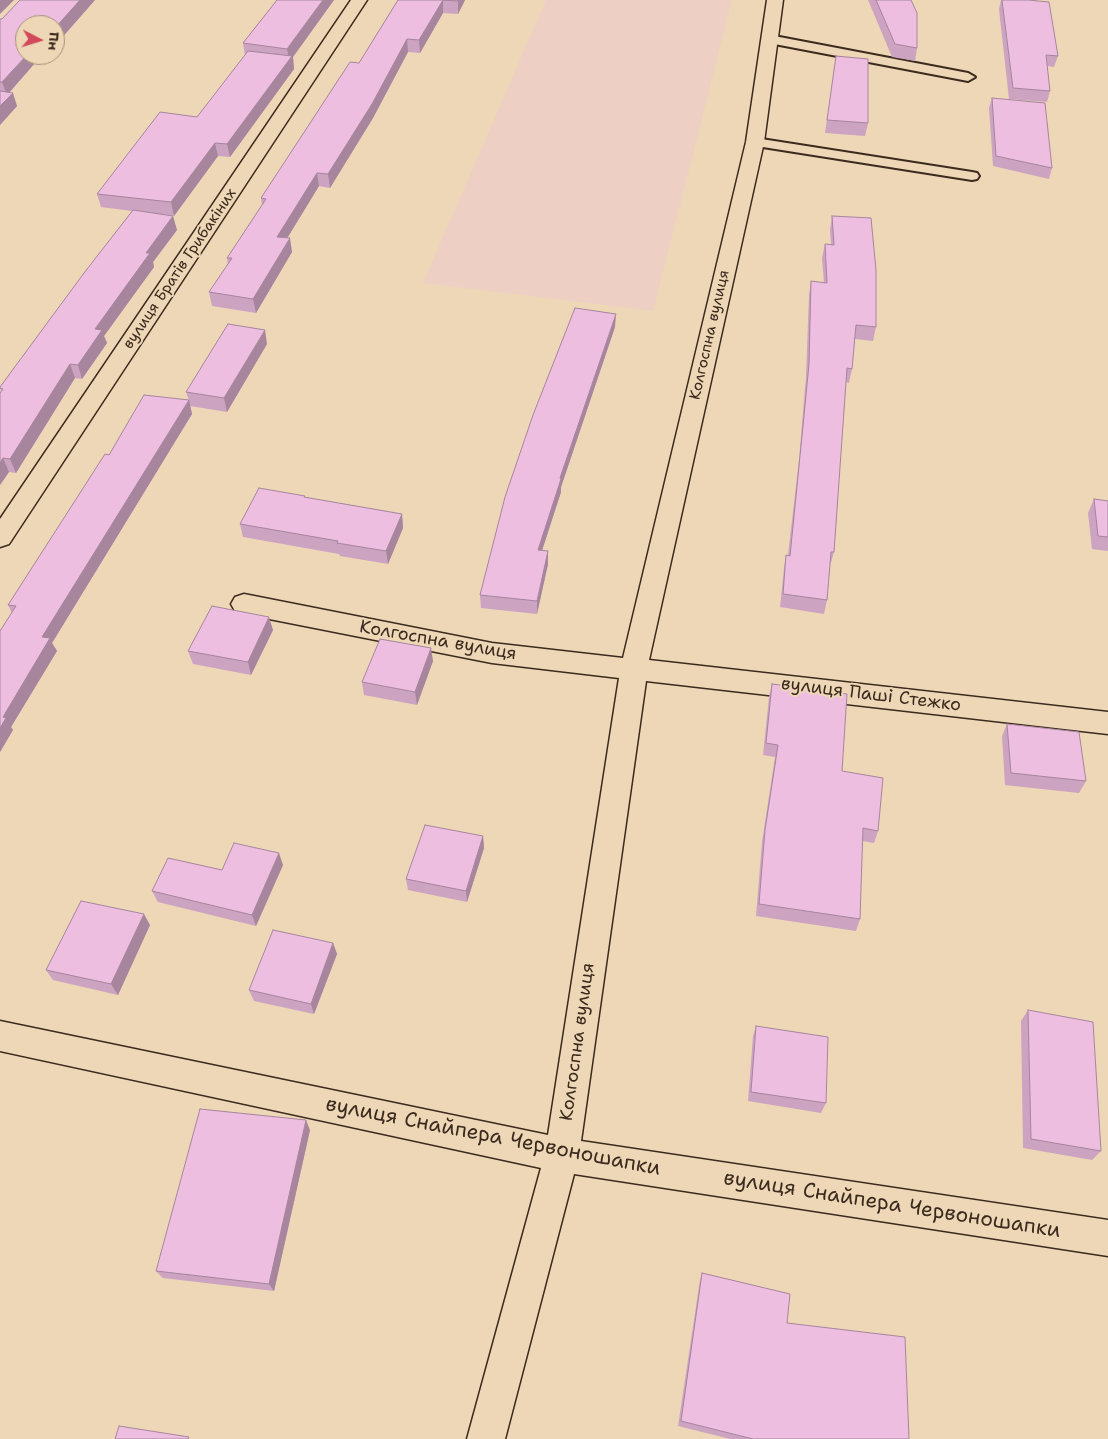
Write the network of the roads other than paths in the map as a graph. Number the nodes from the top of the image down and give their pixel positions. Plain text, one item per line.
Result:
1 (359, 0) edge
2 (775, 0) edge
3 (769, 39) junction
4 (968, 77) dead end
5 (754, 142) junction
6 (972, 176) dead end
7 (0, 538) edge
8 (244, 604) dead end
9 (634, 668) junction
10 (1108, 723) edge
11 (0, 1036) edge
12 (562, 1155) junction
13 (1108, 1238) edge
14 (486, 1439) edge

1 - 7 street, вулиця Братів Грибакіних
2 - 3 street, Колгоспна вулиця
3 - 4 lane
3 - 5 street, Колгоспна вулиця
5 - 6 lane
5 - 9 street, Колгоспна вулиця
8 - 9 street, Колгоспна вулиця
9 - 10 street, вулиця Паші Стежко
9 - 12 street, Колгоспна вулиця
11 - 12 street, вулиця Снайпера Червоношапки
12 - 13 street, вулиця Снайпера Червоношапки
12 - 14 street, Колгоспна вулиця

